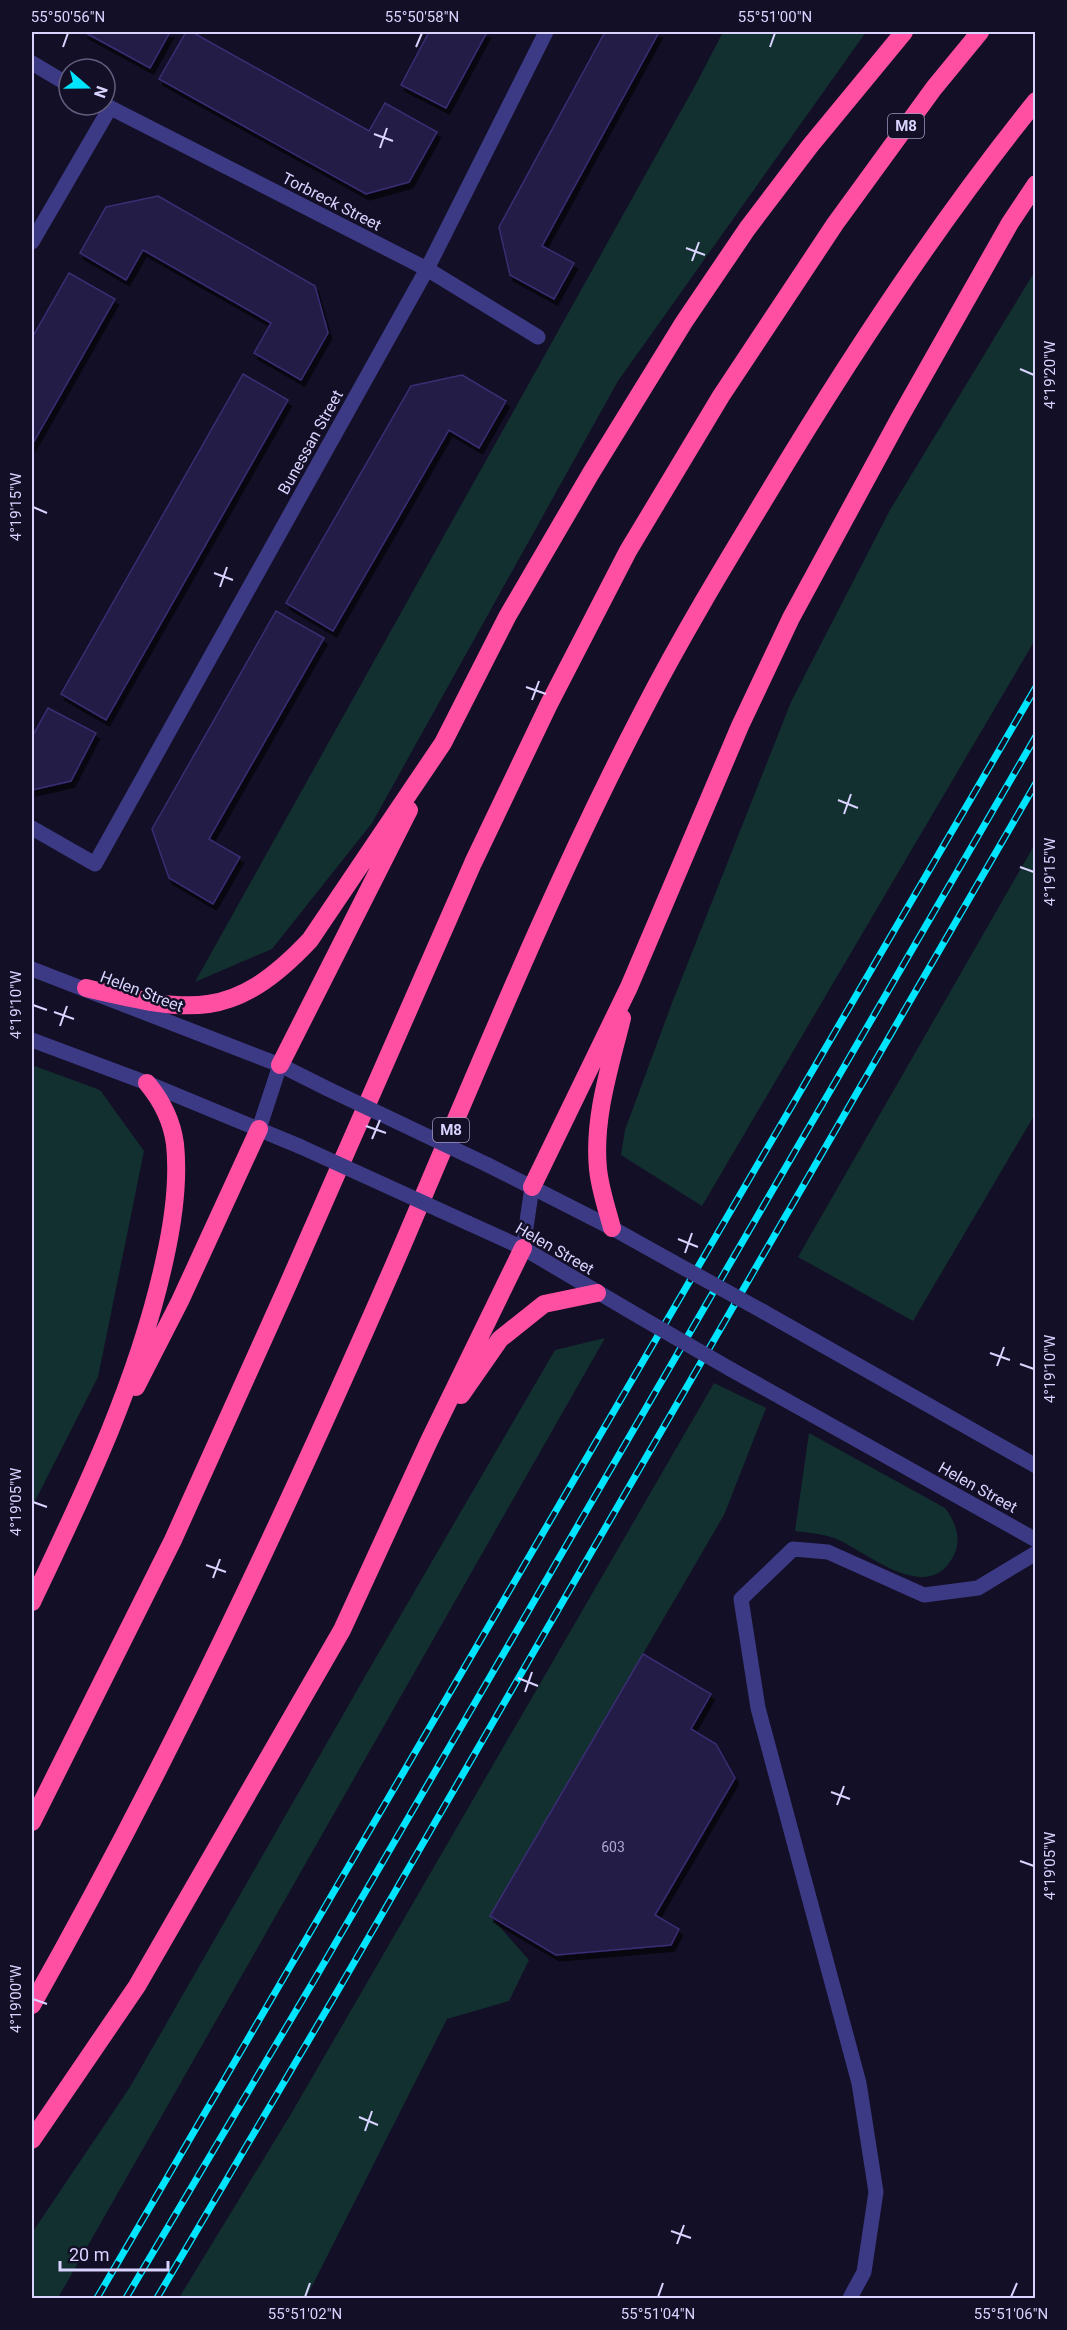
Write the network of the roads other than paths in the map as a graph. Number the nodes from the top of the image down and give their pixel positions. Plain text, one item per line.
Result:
1 (546, 32) edge
2 (904, 32) edge
3 (980, 32) edge
4 (32, 63) edge
5 (57, 78) edge
6 (1035, 101) edge
7 (117, 111) edge
8 (101, 117) edge
9 (1035, 184) edge
10 (32, 242) edge
11 (427, 269) junction
12 (538, 337) dead end
13 (443, 743) junction
14 (32, 828) edge
15 (32, 969) edge
16 (629, 987) junction
17 (86, 988) junction
18 (32, 1040) edge
19 (280, 1065) junction
20 (147, 1083) junction
21 (259, 1129) junction
22 (532, 1187) junction
23 (612, 1228) junction
24 (523, 1248) junction
25 (597, 1293) junction
26 (429, 1441) junction
27 (101, 1455) junction
28 (1035, 1466) edge
29 (1035, 1540) edge
30 (1035, 1553) edge
31 (32, 1602) edge
32 (32, 1822) edge
33 (32, 2005) edge
34 (32, 2140) edge
35 (850, 2298) edge

1 - 11 street, Bunessan Street
2 - 13 highway
3 - 32 highway, M8
4 - 5 street
6 - 33 highway, M8
7 - 11 street, Torbreck Street
8 - 10 street
9 - 16 highway
11 - 12 street, Torbreck Street
11 - 14 street, Bunessan Street
13 - 17 highway
13 - 19 highway
15 - 17 street, Helen Street
16 - 22 highway
16 - 23 highway
17 - 19 street, Helen Street
18 - 20 street, Helen Street
19 - 21 street
19 - 22 street, Helen Street, bridge
20 - 21 street, Helen Street
20 - 27 highway
21 - 24 street, Helen Street, bridge
21 - 27 highway
22 - 23 street, Helen Street
22 - 24 street
23 - 28 street, Helen Street, bridge
24 - 25 street, Helen Street
24 - 26 highway
25 - 26 highway
25 - 29 street, Helen Street, bridge
26 - 34 highway
27 - 31 highway
30 - 35 street

